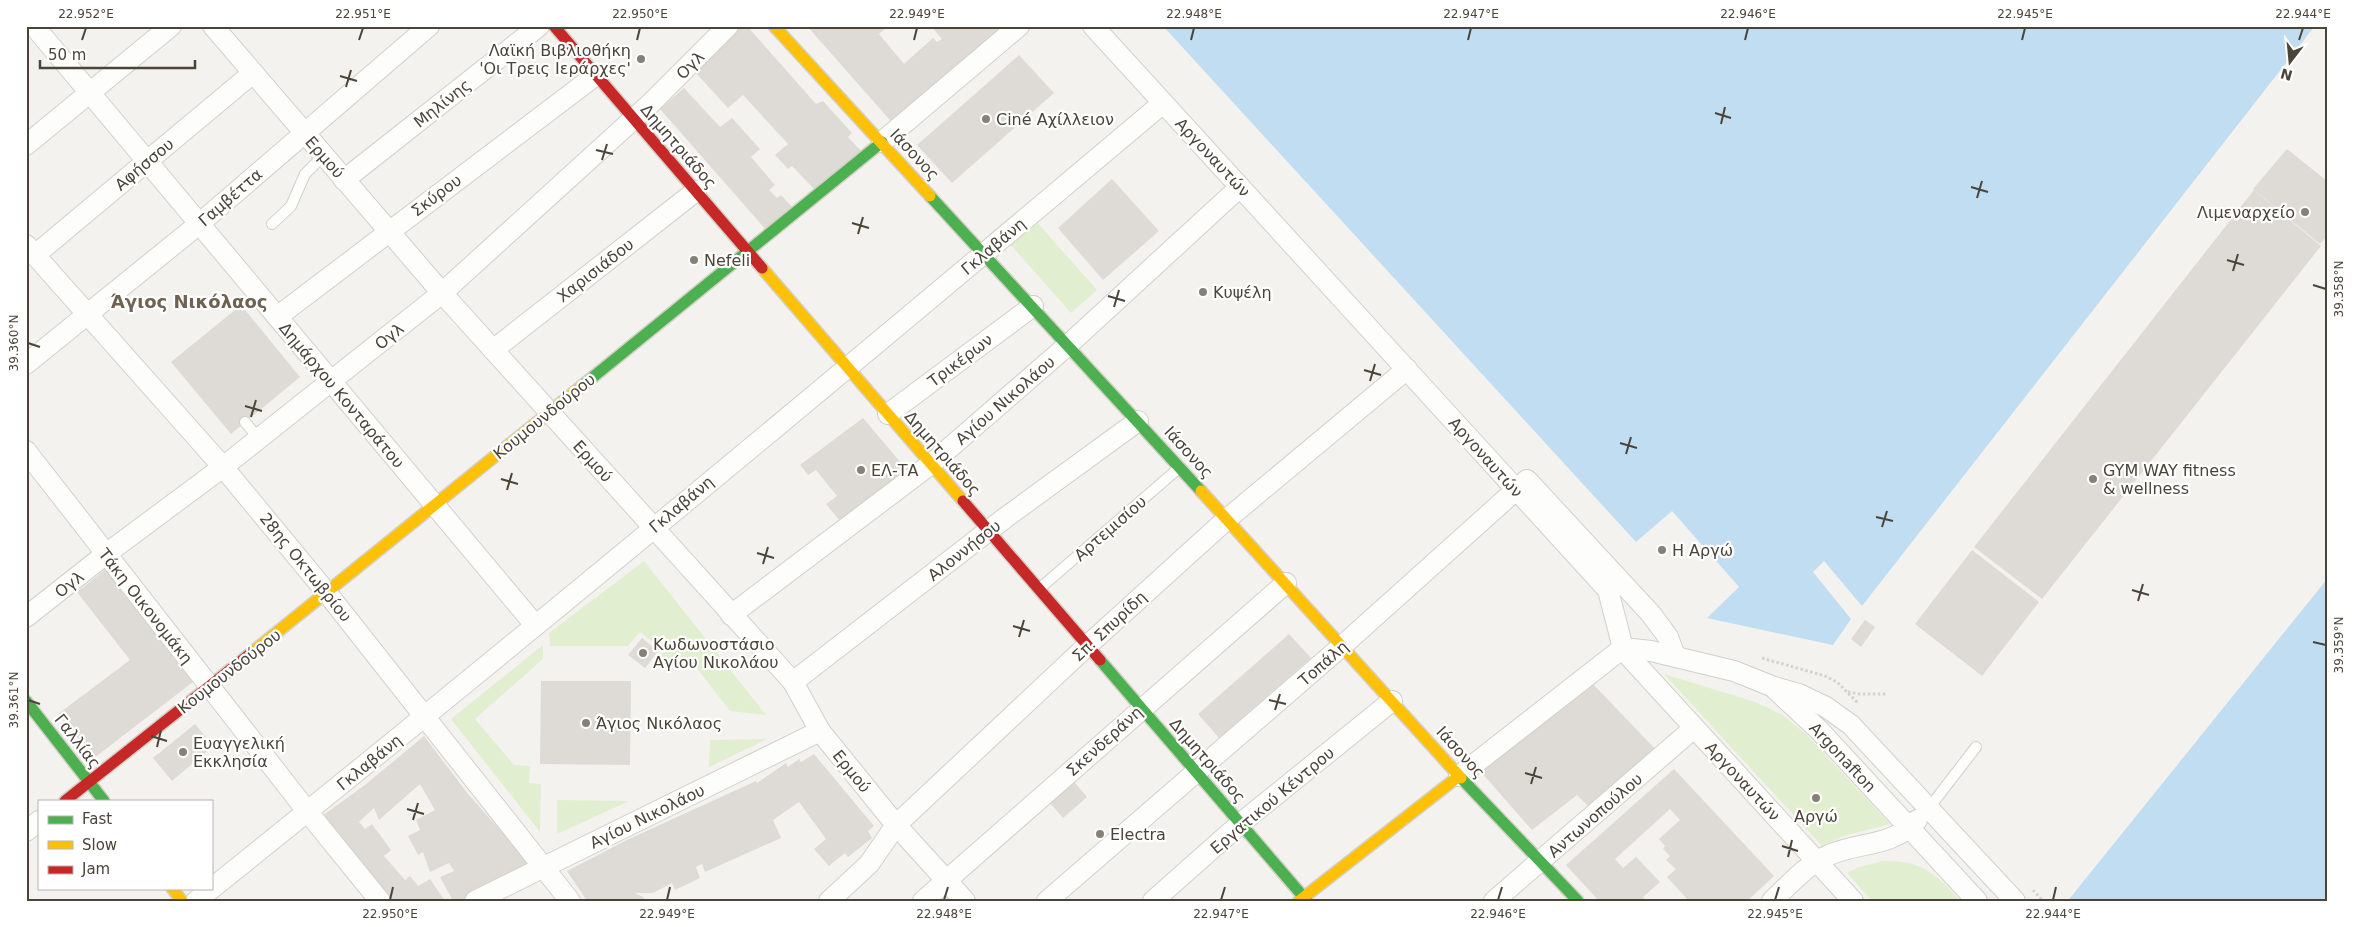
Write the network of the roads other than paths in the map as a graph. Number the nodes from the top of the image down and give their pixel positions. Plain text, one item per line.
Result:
1 (34, 26) edge
2 (172, 26) edge
3 (213, 26) edge
4 (430, 26) edge
5 (539, 26) edge
6 (554, 26) edge
7 (728, 26) edge
8 (774, 26) edge
9 (1019, 26) edge
10 (1093, 26) edge
11 (253, 73) junction
12 (596, 75) junction
13 (90, 93) junction
14 (1163, 102) junction
15 (634, 119) junction
16 (304, 133) junction
17 (882, 142) junction
18 (26, 145) edge
19 (324, 155) junction
20 (147, 161) junction
21 (344, 180) junction
22 (1240, 187) junction
23 (696, 191) junction
24 (199, 224) junction
25 (272, 224) dead end
26 (388, 231) junction
27 (31, 250) edge
28 (748, 251) junction
29 (984, 253) junction
30 (442, 293) junction
31 (1032, 306) junction
32 (88, 315) junction
33 (277, 317) junction
34 (1068, 345) junction
35 (493, 350) junction
36 (26, 364) edge
37 (848, 367) junction
38 (1406, 369) junction
39 (332, 382) junction
40 (549, 412) junction
41 (888, 414) junction
42 (1138, 421) junction
43 (245, 422) dead end
44 (259, 439) junction
45 (26, 451) edge
46 (932, 464) junction
47 (223, 467) junction
48 (1180, 467) junction
49 (1521, 486) junction
50 (435, 505) junction
51 (1227, 518) junction
52 (653, 528) junction
53 (989, 531) junction
54 (106, 554) junction
55 (1286, 583) junction
56 (1039, 589) junction
57 (328, 593) junction
58 (731, 614) junction
59 (26, 617) edge
60 (535, 625) junction
61 (1088, 645) junction
62 (1342, 646) junction
63 (1623, 648) junction
64 (1675, 656) junction
65 (793, 682) junction
66 (209, 686) junction
67 (1774, 687) junction
68 (26, 701) edge
69 (1392, 701) junction
70 (1141, 708) junction
71 (426, 716) junction
72 (1694, 728) junction
73 (820, 731) junction
74 (1976, 747) dead end
75 (1197, 772) junction
76 (1459, 776) junction
77 (89, 782) junction
78 (66, 800) edge
79 (103, 800) edge
80 (1929, 808) junction
81 (307, 811) junction
82 (38, 822) edge
83 (1241, 823) junction
84 (896, 825) junction
85 (1910, 829) junction
86 (26, 831) edge
87 (1542, 862) junction
88 (1817, 862) junction
89 (544, 866) junction
90 (947, 881) junction
91 (212, 888) edge
92 (174, 890) edge
93 (210, 890) edge
94 (1303, 899) edge
95 (182, 901) edge
96 (196, 901) edge
97 (380, 901) edge
98 (474, 901) edge
99 (570, 901) edge
100 (829, 901) edge
101 (923, 901) edge
102 (965, 901) edge
103 (1047, 901) edge
104 (1153, 901) edge
105 (1494, 901) edge
106 (1578, 901) edge
107 (1772, 901) edge
108 (1853, 901) edge
109 (1977, 901) edge
110 (2015, 901) edge

1 - 13 street, Δημάρχου Κονταράτου
2 - 13 street
3 - 11 street, Ερμού
4 - 16 street, Γαμβέττα
5 - 21 street, Μηλίνης
6 - 12 main road, Δημητριάδος
7 - 15 street, Ογλ
8 - 17 main road, Ιάσονος
9 - 17 street, Κουμουνδούρου
10 - 14 street, Αργοναυτών
11 - 16 street, Ερμού
11 - 20 street, Αφήσσου
12 - 15 main road, Δημητριάδος
12 - 26 street, Σκύρου
13 - 18 street
13 - 20 street, Δημάρχου Κονταράτου
14 - 22 street, Αργοναυτών
14 - 29 street, Γκλαβάνη
15 - 23 main road, Δημητριάδος
15 - 30 street, Ογλ
16 - 19 street, Ερμού
16 - 24 street, Γαμβέττα
17 - 28 main road, Κουμουνδούρου
17 - 29 main road, Ιάσονος
19 - 21 street, Ερμού
19 - 25 lane
20 - 24 street, Δημάρχου Κονταράτου
20 - 27 street, Αφήσσου
21 - 26 street, Ερμού
22 - 34 street, Αγίου Νικολάου
22 - 38 street, Αργοναυτών
23 - 28 main road, Δημητριάδος
23 - 35 street, Χαρισιάδου
24 - 32 street, Γαμβέττα
24 - 33 street, Δημάρχου Κονταράτου
26 - 30 street, Ερμού
26 - 33 street, Σκύρου
27 - 32 street, 28ης Οκτωβρίου
28 - 37 main road, Δημητριάδος
28 - 40 main road, Κουμουνδούρου
29 - 31 main road, Ιάσονος
29 - 37 street, Γκλαβάνη
30 - 35 street, Ερμού
30 - 39 street, Ογλ
31 - 34 main road, Ιάσονος
31 - 41 street, Τρικέρων
32 - 36 street, Γαμβέττα
32 - 47 street, 28ης Οκτωβρίου
33 - 39 street, Δημάρχου Κονταράτου
34 - 42 main road, Ιάσονος
34 - 46 street, Αγίου Νικολάου
35 - 40 street, Ερμού
37 - 41 main road, Δημητριάδος
37 - 52 street, Γκλαβάνη
38 - 49 street, Αργοναυτών
38 - 51 street, Σπ. Σπυρίδη
39 - 44 street, Ογλ
39 - 50 street, Δημάρχου Κονταράτου
40 - 50 main road, Κουμουνδούρου
40 - 52 street, Ερμού
41 - 46 main road, Δημητριάδος
42 - 48 main road, Ιάσονος
42 - 53 street, Αλοννήσου
43 - 44 lane
44 - 47 street, Ογλ
45 - 54 street, Τάκη Οικονομάκη
46 - 53 main road, Δημητριάδος
46 - 58 street, Αγίου Νικολάου
47 - 54 street, Ογλ
47 - 57 street, 28ης Οκτωβρίου
48 - 51 main road, Ιάσονος
48 - 56 lane, Αρτεμισίου
49 - 62 street, Τοπάλη
49 - 63 street, Αργοναυτών
49 - 64 street, Αργοναυτών
50 - 57 main road, Κουμουνδούρου
50 - 60 street, Δημάρχου Κονταράτου
51 - 55 main road, Ιάσονος
51 - 61 street, Σπ. Σπυρίδη
52 - 58 street, Ερμού
52 - 60 street, Γκλαβάνη
53 - 56 main road, Δημητριάδος
53 - 65 street, Αλοννήσου
54 - 59 street, Ογλ
54 - 66 street, Τάκη Οικονομάκη
55 - 62 main road, Ιάσονος
55 - 70 street, Σκενδεράνη
56 - 61 main road, Δημητριάδος
57 - 66 main road, Κουμουνδούρου
57 - 71 street, 28ης Οκτωβρίου
58 - 65 street, Ερμού
60 - 71 street, Γκλαβάνη
61 - 70 main road, Δημητριάδος
61 - 84 street, Σπ. Σπυρίδη
62 - 69 main road, Ιάσονος
62 - 75 street, Τοπάλη
63 - 64 street
63 - 72 street, Αργοναυτών
63 - 76 street
64 - 67 street
65 - 73 street, Ερμού
66 - 77 main road, Κουμουνδούρου
66 - 81 street, Τάκη Οικονομάκη
67 - 80 street
67 - 85 street, Argonafton
68 - 77 main road, Γαλλίας
69 - 76 main road, Ιάσονος
69 - 83 street, Εργατικού Κέντρου
70 - 75 main road, Δημητριάδος
70 - 90 street, Σκενδεράνη
71 - 81 street, Γκλαβάνη
71 - 89 street, 28ης Οκτωβρίου
72 - 87 street, Αντωνοπούλου
72 - 88 street, Αργοναυτών
73 - 84 street, Ερμού
73 - 89 street, Αγίου Νικολάου
74 - 80 lane
75 - 83 main road, Δημητριάδος
75 - 103 street, Τοπάλη
76 - 87 main road, Ιάσονος
76 - 94 main road
77 - 78 main road, Κουμουνδούρου
77 - 79 main road, Γαλλίας
80 - 85 street
80 - 110 street
81 - 91 street, Γκλαβάνη
81 - 97 street, Τάκη Οικονομάκη
82 - 86 street
83 - 94 main road, Δημητριάδος
83 - 104 street, Εργατικού Κέντρου
84 - 90 street, Ερμού
84 - 100 street, Σπ. Σπυρίδη
85 - 88 street
85 - 109 street, Argonafton
87 - 105 street, Αντωνοπούλου
87 - 106 main road, Ιάσονος
88 - 107 street
88 - 108 street, Αργοναυτών
89 - 98 street, Αγίου Νικολάου
89 - 99 street, 28ης Οκτωβρίου
90 - 101 street, Σκενδεράνη
90 - 102 street, Ερμού
92 - 95 main road
93 - 96 street, Γκλαβάνη

